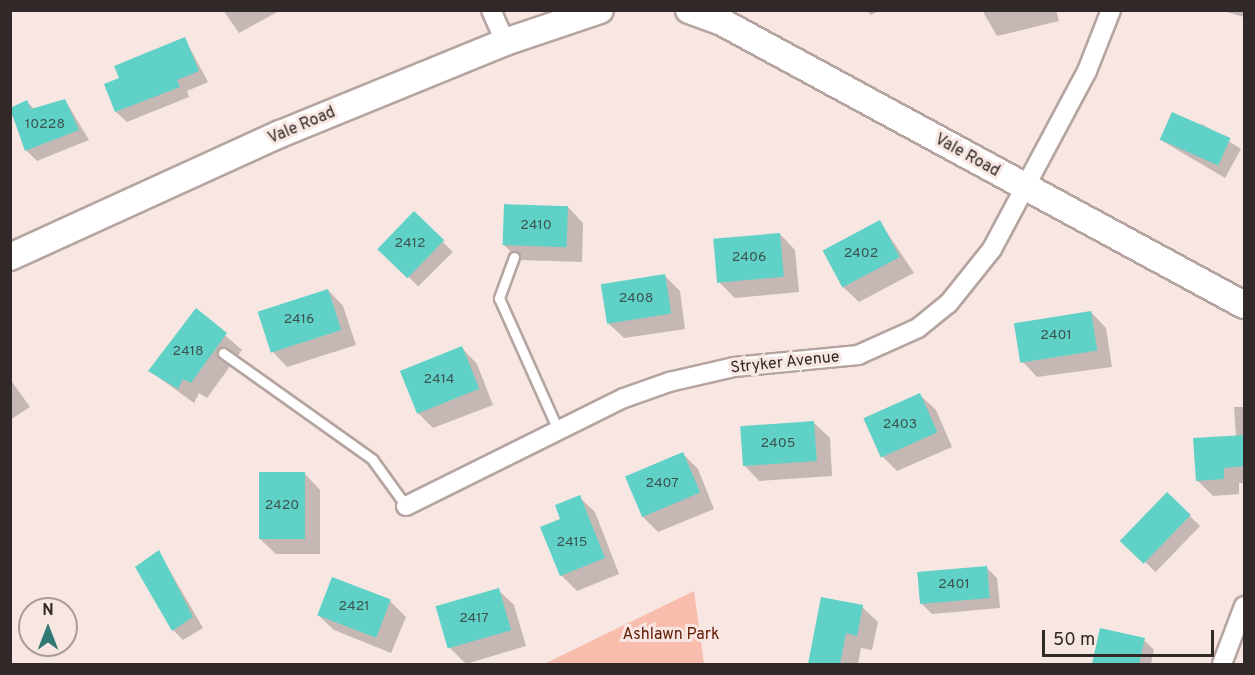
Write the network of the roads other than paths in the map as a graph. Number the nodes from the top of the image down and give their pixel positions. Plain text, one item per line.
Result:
1 (491, 10) edge
2 (600, 10) edge
3 (689, 10) edge
4 (1111, 10) edge
5 (505, 42) junction
6 (1026, 188) junction
7 (10, 257) edge
8 (514, 257) dead end
9 (1245, 305) edge
10 (222, 353) dead end
11 (558, 430) junction
12 (406, 506) joint
13 (1245, 606) edge
14 (1222, 664) edge

1 - 5 street
2 - 5 main road, Vale Road
3 - 6 main road, Vale Road
4 - 6 street, Stryker Avenue
5 - 7 main road, Vale Road
6 - 9 main road, Vale Road
6 - 11 street, Stryker Avenue
8 - 11 lane
10 - 12 lane
11 - 12 street, Stryker Avenue
13 - 14 street

